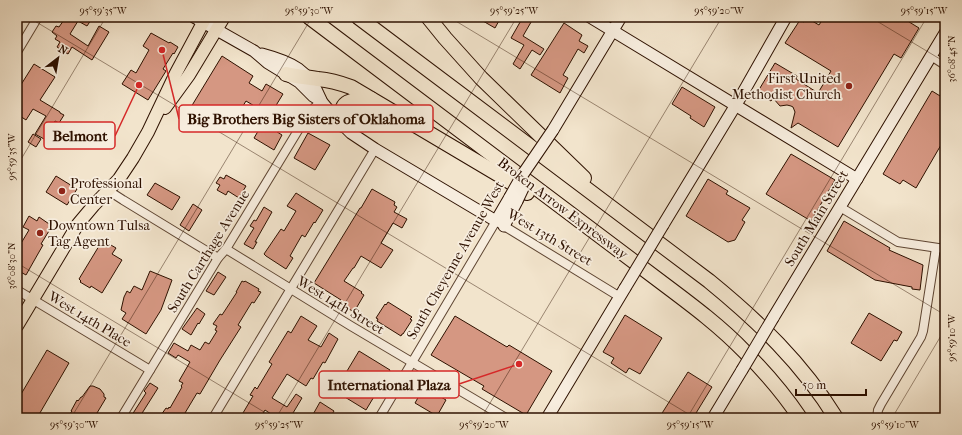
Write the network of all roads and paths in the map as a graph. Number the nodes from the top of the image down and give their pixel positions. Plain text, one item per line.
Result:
1 (38, 17) edge
2 (224, 17) edge
3 (309, 17) edge
4 (358, 17) edge
5 (428, 17) edge
6 (590, 17) edge
7 (622, 17) edge
8 (786, 17) edge
9 (201, 19) edge
10 (216, 29) junction
11 (613, 31) junction
12 (945, 33) edge
13 (254, 51) junction
14 (17, 52) edge
15 (931, 56) junction
16 (945, 65) edge
17 (286, 74) junction
18 (308, 77) junction
19 (371, 99) junction
20 (321, 101) junction
21 (736, 105) junction
22 (343, 125) junction
23 (148, 132) junction
24 (375, 149) junction
25 (857, 178) junction
26 (109, 190) junction
27 (840, 208) junction
28 (625, 218) junction
29 (500, 224) junction
30 (226, 249) junction
31 (941, 249) edge
32 (621, 253) junction
33 (218, 258) junction
34 (290, 289) junction
35 (17, 290) edge
36 (623, 292) junction
37 (32, 300) junction
38 (17, 326) edge
39 (413, 362) junction
40 (150, 370) junction
41 (121, 418) edge
42 (213, 418) edge
43 (379, 418) edge
44 (506, 418) edge
45 (547, 418) edge
46 (713, 418) edge
47 (800, 418) edge
48 (836, 418) edge
49 (877, 418) edge

1 - 14 street
2 - 10 main road
3 - 32 highway, Broken Arrow Expressway
4 - 28 highway
5 - 28 highway
6 - 11 street
7 - 11 street, South Cheyenne Avenue West
8 - 21 street
9 - 10 street
9 - 23 main road
10 - 13 street
10 - 23 main road
11 - 21 street
11 - 29 street, South Cheyenne Avenue West, bridge
12 - 15 street, South Main Street
13 - 17 street
13 - 18 street
15 - 16 street
15 - 25 street, South Main Street
17 - 18 highway
17 - 20 street
18 - 19 highway
18 - 20 street
19 - 22 highway
19 - 32 highway
20 - 22 street, West 13th Street
20 - 30 street, South Carthage Avenue
21 - 25 street
21 - 36 street, bridge
22 - 24 street, West 13th Street
23 - 26 main road
24 - 29 street, West 13th Street
24 - 34 street
25 - 27 street, South Main Street
26 - 33 street
26 - 37 main road
27 - 31 street
27 - 46 street, South Main Street, bridge
28 - 48 highway
29 - 36 street, West 13th Street
29 - 39 street, South Cheyenne Avenue West
30 - 33 street, South Carthage Avenue
30 - 34 street, West 14th Street
31 - 49 street
32 - 47 highway, Broken Arrow Expressway
33 - 40 street, South Carthage Avenue
34 - 39 street, West 14th Street
34 - 42 street
35 - 37 street, West 14th Place
36 - 45 street
37 - 38 main road
37 - 40 street, West 14th Place
39 - 43 street, South Cheyenne Avenue West
39 - 44 street, West 14th Street
40 - 41 street, South Carthage Avenue

